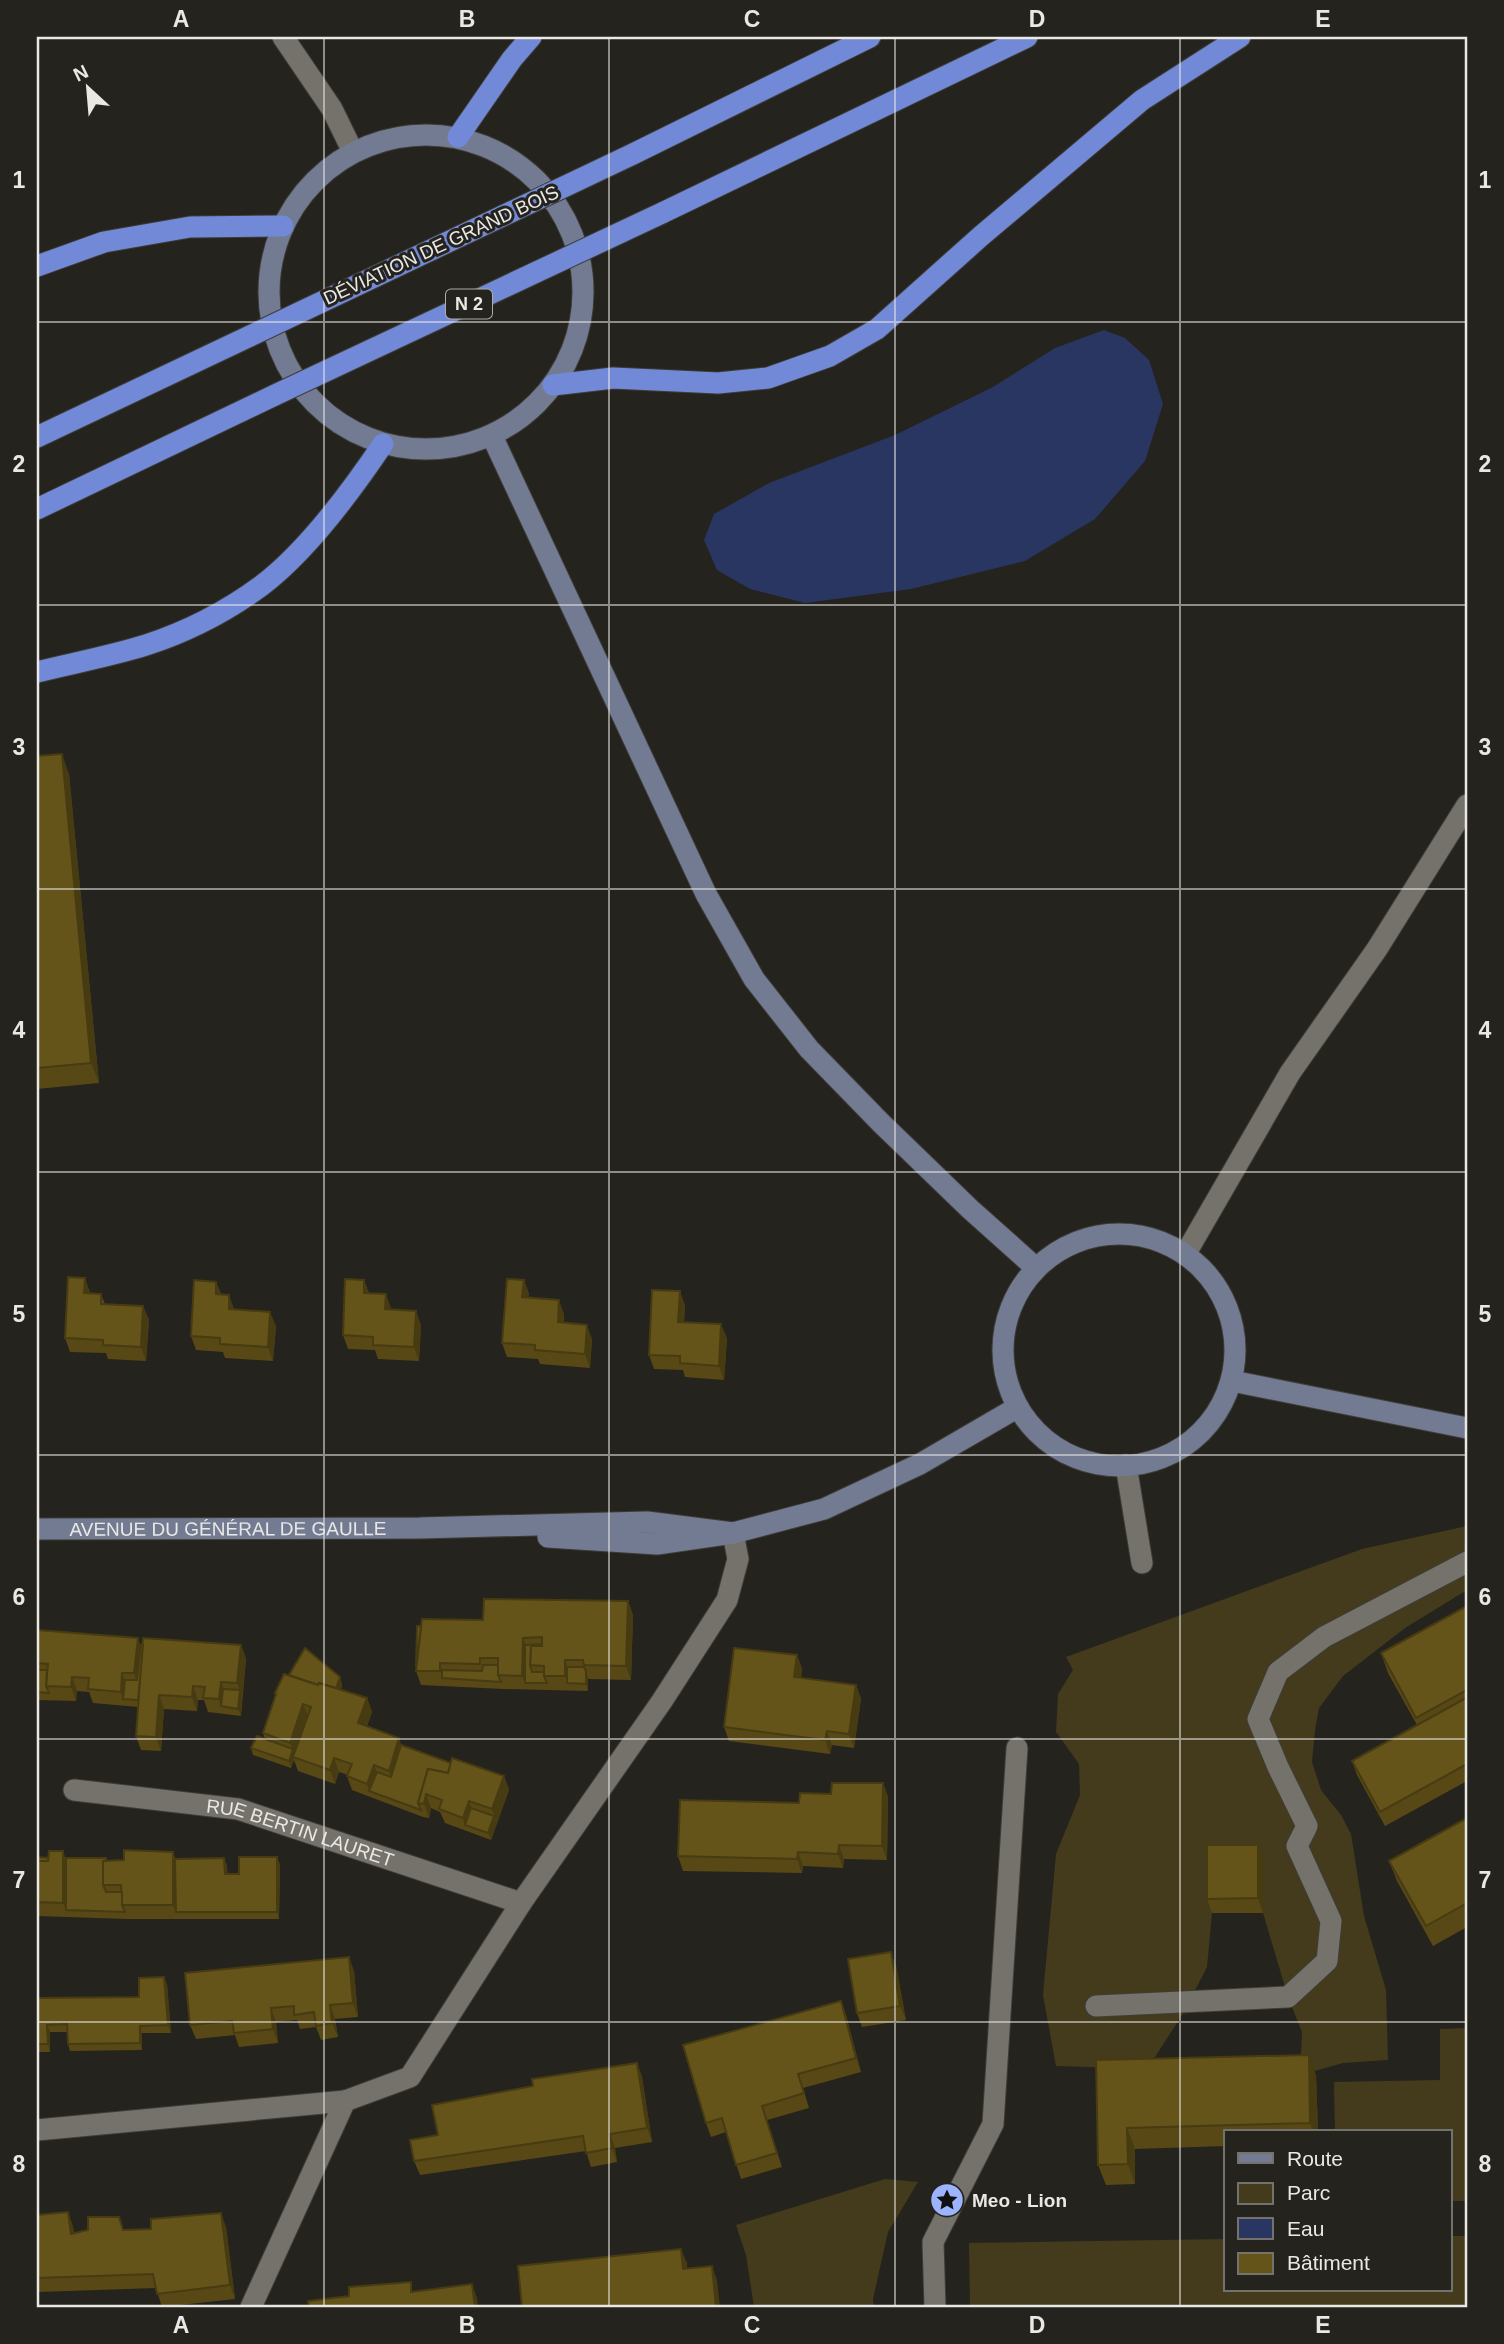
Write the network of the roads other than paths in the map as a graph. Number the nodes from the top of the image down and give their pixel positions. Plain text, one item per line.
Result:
1 (283, 37) edge
2 (531, 37) edge
3 (870, 37) edge
4 (1027, 37) edge
5 (1240, 37) edge
6 (458, 136) junction
7 (353, 152) junction
8 (283, 226) junction
9 (37, 266) edge
10 (553, 385) junction
11 (492, 436) junction
12 (37, 437) edge
13 (383, 444) junction
14 (37, 509) edge
15 (37, 672) edge
16 (1467, 805) edge
17 (1185, 1253) junction
18 (1036, 1269) junction
19 (1232, 1381) junction
20 (1018, 1407) junction
21 (1467, 1428) edge
22 (1126, 1465) junction
23 (37, 1529) edge
24 (733, 1533) junction
25 (1467, 1562) edge
26 (1142, 1563) dead end
27 (1017, 1748) dead end
28 (74, 1790) dead end
29 (521, 1903) junction
30 (1096, 2006) dead end
31 (345, 2101) junction
32 (37, 2130) edge
33 (251, 2307) edge
34 (935, 2307) edge

1 - 7 street
2 - 6 highway
3 - 12 highway, DÉVIATION DE GRAND BOIS, bridge
4 - 14 highway, N 2, bridge
5 - 10 highway
6 - 7 main road
6 - 10 main road
7 - 8 main road
8 - 9 highway
8 - 13 main road
10 - 11 main road
11 - 13 main road
11 - 18 main road
13 - 15 highway
16 - 17 street
17 - 18 main road
17 - 19 main road
18 - 20 main road
19 - 21 main road
19 - 22 main road
20 - 22 main road
20 - 24 main road, AVENUE DU GÉNÉRAL DE GAULLE
22 - 26 street
23 - 24 main road, AVENUE DU GÉNÉRAL DE GAULLE
24 - 29 street
25 - 30 street
27 - 34 street
28 - 29 street, RUE BERTIN LAURET
29 - 31 street
31 - 32 street
31 - 33 street

